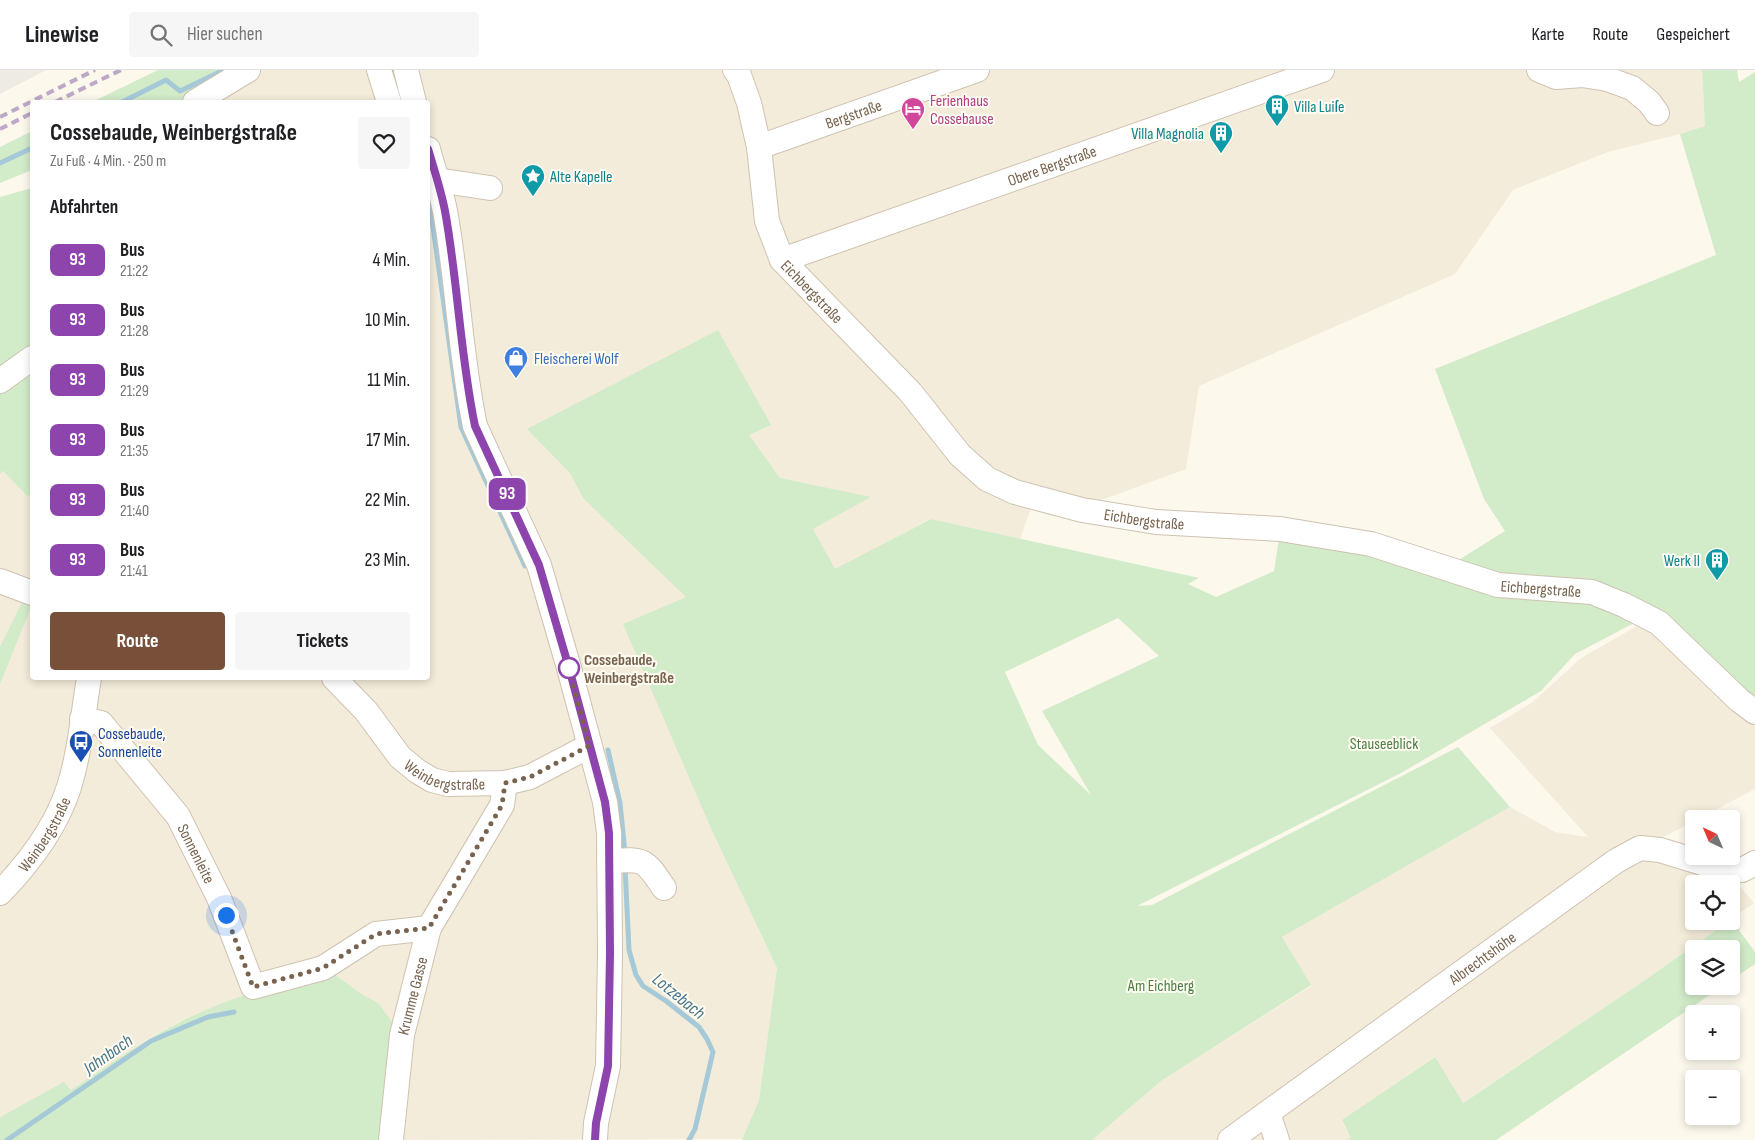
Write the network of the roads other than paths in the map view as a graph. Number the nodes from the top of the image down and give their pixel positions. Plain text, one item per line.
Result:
1 (248, 70) edge
2 (379, 70) edge
3 (406, 70) edge
4 (735, 70) edge
5 (977, 70) edge
6 (1322, 70) edge
7 (1539, 70) edge
8 (198, 100) edge
9 (388, 100) edge
10 (414, 100) edge
11 (1657, 113) dead end
12 (758, 147) junction
13 (430, 156) edge
14 (437, 180) junction
15 (490, 188) dead end
16 (782, 260) junction
17 (30, 359) edge
18 (0, 381) edge
19 (0, 582) edge
20 (30, 592) edge
21 (89, 680) edge
22 (336, 680) edge
23 (1755, 712) edge
24 (82, 719) junction
25 (589, 746) junction
26 (505, 783) junction
27 (618, 861) junction
28 (1755, 863) edge
29 (664, 888) dead end
30 (0, 893) edge
31 (429, 928) junction
32 (1268, 1113) junction
33 (391, 1140) edge
34 (595, 1140) edge
35 (1230, 1140) edge
36 (1277, 1140) edge

1 - 8 street
2 - 9 street
3 - 10 street
4 - 12 street, Eichbergstraße
5 - 12 street, Bergstraße
6 - 16 street, Obere Bergstraße
7 - 11 street
12 - 16 street, Eichbergstraße
13 - 14 street
14 - 15 street
14 - 25 street
16 - 23 street, Eichbergstraße
17 - 18 street
19 - 20 street
21 - 24 street, Weinbergstraße
22 - 26 street, Weinbergstraße
24 - 30 street, Weinbergstraße
24 - 31 street, Sonnenleite
25 - 26 street, Weinbergstraße
25 - 27 street
26 - 31 street, Krumme Gasse
27 - 29 street
27 - 34 street
28 - 32 street, Albrechtshöhe
31 - 33 street, Krumme Gasse
32 - 35 street, Albrechtshöhe
32 - 36 street

